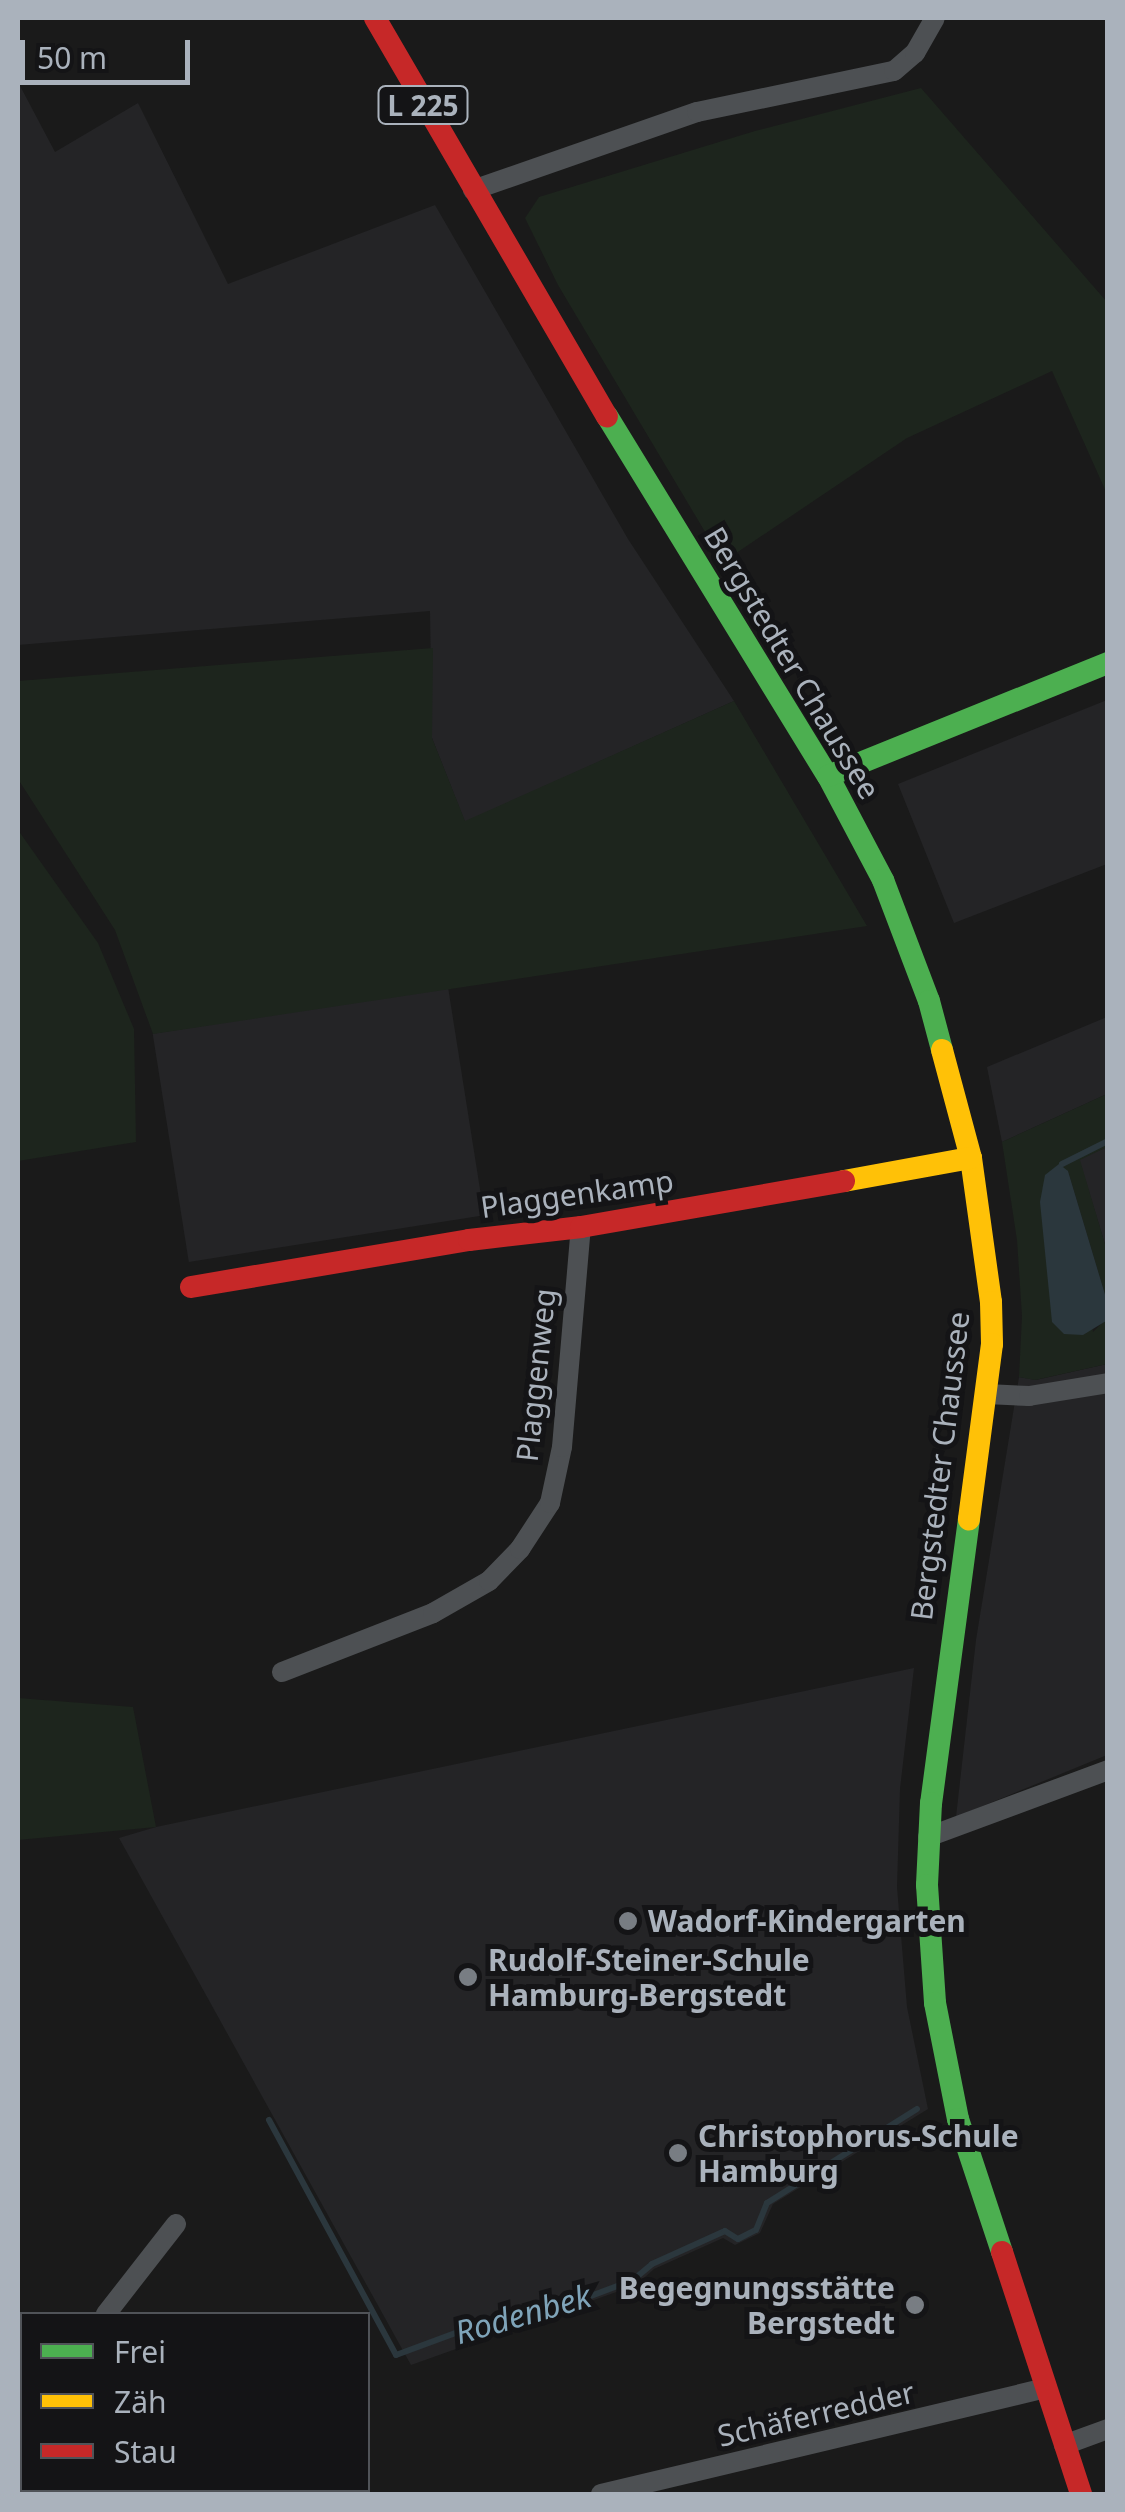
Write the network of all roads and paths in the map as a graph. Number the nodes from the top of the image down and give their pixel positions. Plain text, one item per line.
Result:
1 (375, 18) edge
2 (935, 18) edge
3 (473, 190) junction
4 (1108, 663) edge
5 (828, 776) junction
6 (971, 1158) junction
7 (581, 1228) junction
8 (191, 1288) dead end
9 (1108, 1383) edge
10 (986, 1394) junction
11 (282, 1672) dead end
12 (1108, 1770) edge
13 (928, 1837) junction
14 (176, 2224) dead end
15 (108, 2312) edge
16 (1044, 2388) junction
17 (1108, 2429) edge
18 (1064, 2445) junction
19 (601, 2494) edge
20 (1081, 2494) edge

1 - 3 main road, L 225
2 - 3 street
3 - 5 main road, Bergstedter Chaussee
4 - 5 main road
5 - 6 main road, Bergstedter Chaussee
6 - 7 main road, Plaggenkamp
6 - 10 main road, Bergstedter Chaussee
7 - 8 main road, Plaggenkamp
7 - 11 street, Plaggenweg
9 - 10 street
10 - 13 main road, Bergstedter Chaussee
12 - 13 street
13 - 16 main road, Bergstedter Chaussee
14 - 15 street
16 - 18 main road, Bergstedter Chaussee
16 - 19 street, Schäferredder
17 - 18 street
18 - 20 main road, Bergstedter Chaussee

